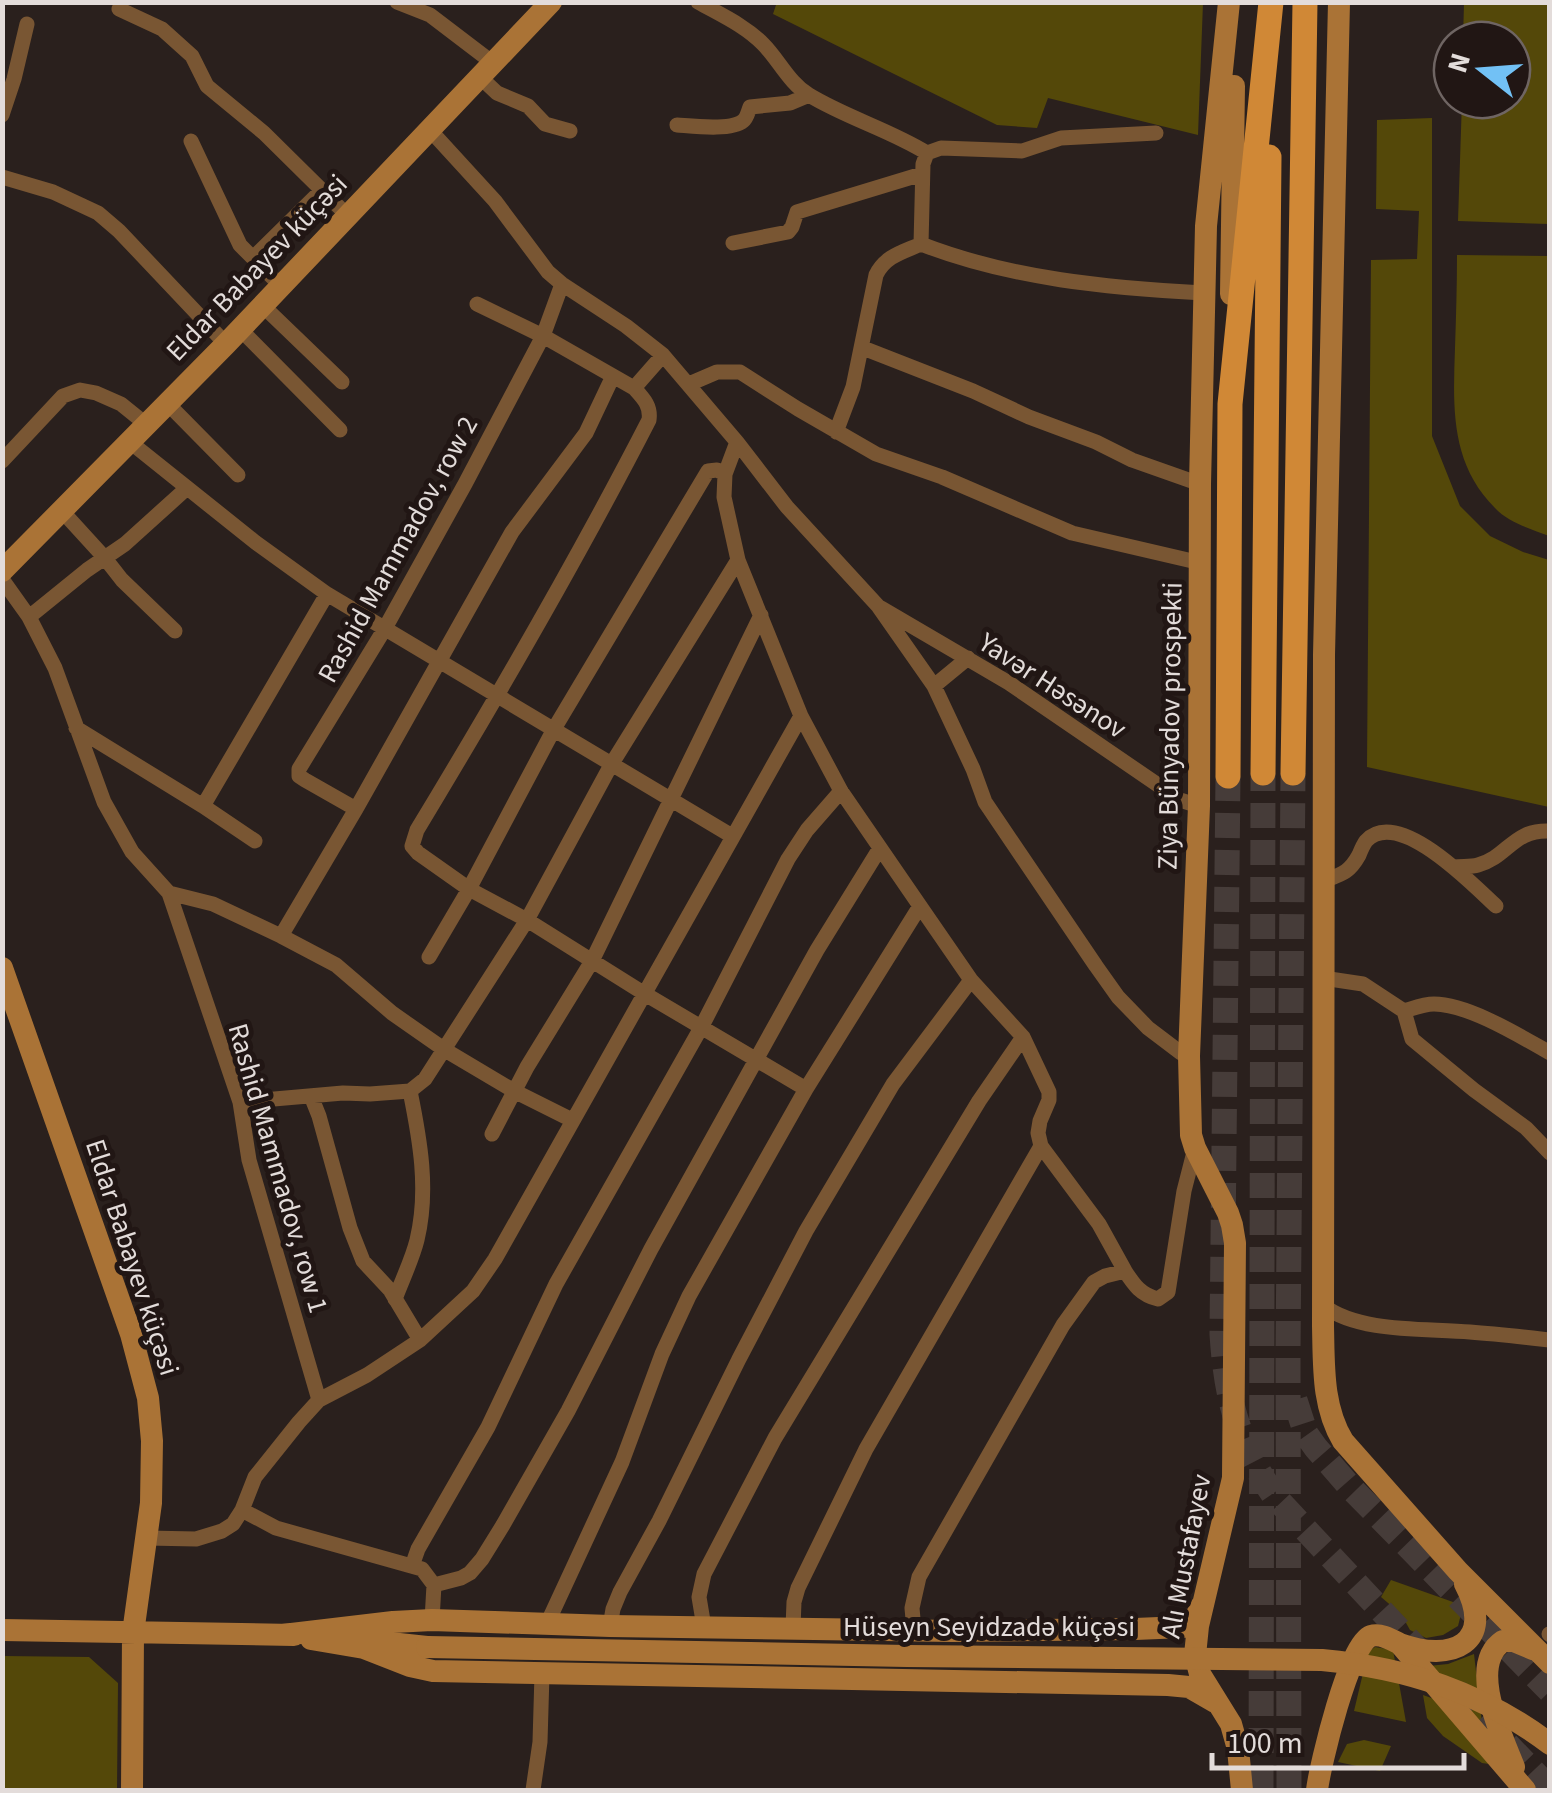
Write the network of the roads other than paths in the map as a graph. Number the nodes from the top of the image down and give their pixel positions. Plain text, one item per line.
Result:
1 (398, 2) edge
2 (551, 2) edge
3 (698, 2) edge
4 (1232, 2) edge
5 (1271, 2) edge
6 (1305, 2) edge
7 (1340, 2) edge
8 (120, 8) dead end
9 (27, 24) dead end
10 (486, 70) junction
11 (809, 95) junction
12 (2, 115) edge
13 (677, 125) dead end
14 (430, 130) junction
15 (570, 132) dead end
16 (1156, 133) dead end
17 (191, 141) dead end
18 (927, 153) junction
19 (922, 174) junction
20 (2, 177) edge
21 (322, 190) junction
22 (346, 215) junction
23 (733, 242) dead end
24 (921, 244) junction
25 (253, 258) junction
26 (562, 284) junction
27 (280, 285) junction
28 (1204, 293) junction
29 (477, 304) dead end
30 (262, 305) junction
31 (233, 336) junction
32 (543, 336) junction
33 (863, 348) junction
34 (663, 356) junction
35 (613, 376) junction
36 (342, 382) dead end
37 (689, 384) junction
38 (634, 388) junction
39 (168, 404) junction
40 (1230, 404) junction
41 (147, 424) junction
42 (340, 430) dead end
43 (836, 432) junction
44 (130, 442) junction
45 (737, 442) junction
46 (2, 461) edge
47 (725, 474) junction
48 (238, 475) dead end
49 (1200, 484) junction
50 (187, 488) junction
51 (62, 511) junction
52 (104, 557) junction
53 (738, 560) junction
54 (1201, 563) junction
55 (2, 575) edge
56 (327, 594) junction
57 (878, 606) junction
58 (761, 615) junction
59 (30, 617) junction
60 (175, 630) dead end
61 (384, 630) junction
62 (968, 658) junction
63 (438, 662) junction
64 (934, 686) junction
65 (498, 697) junction
66 (801, 716) junction
67 (76, 728) junction
68 (554, 729) junction
69 (611, 765) junction
70 (1263, 773) tunnel mouth
71 (1293, 773) tunnel mouth
72 (1228, 776) tunnel mouth
73 (842, 792) junction
74 (669, 800) junction
75 (203, 806) junction
76 (1200, 806) junction
77 (356, 809) junction
78 (1550, 831) edge
79 (732, 836) junction
80 (255, 842) dead end
81 (880, 848) junction
82 (1454, 867) junction
83 (1323, 880) junction
84 (469, 889) junction
85 (169, 893) junction
86 (920, 906) junction
87 (1496, 906) dead end
88 (527, 920) junction
89 (281, 936) junction
90 (429, 957) dead end
91 (592, 961) junction
92 (2, 968) edge
93 (1323, 978) junction
94 (971, 980) junction
95 (645, 994) junction
96 (1404, 1012) junction
97 (702, 1026) junction
98 (1024, 1037) junction
99 (445, 1050) junction
100 (1550, 1053) edge
101 (1189, 1056) junction
102 (757, 1060) junction
103 (806, 1088) junction
104 (410, 1091) junction
105 (514, 1092) junction
106 (311, 1096) junction
107 (240, 1102) junction
108 (572, 1120) junction
109 (492, 1134) dead end
110 (1041, 1146) junction
111 (1195, 1148) junction
112 (1550, 1153) edge
113 (1125, 1271) junction
114 (395, 1299) junction
115 (1324, 1306) junction
116 (420, 1340) junction
117 (1550, 1340) edge
118 (319, 1400) junction
119 (1234, 1442) joint
120 (242, 1510) junction
121 (146, 1538) junction
122 (412, 1566) junction
123 (1458, 1571) junction
124 (434, 1585) junction
125 (1209, 1585) junction
126 (432, 1620) junction
127 (547, 1624) junction
128 (610, 1626) junction
129 (704, 1627) junction
130 (793, 1627) junction
131 (2, 1630) edge
132 (914, 1630) junction
133 (1135, 1630) junction
134 (953, 1631) junction
135 (134, 1633) junction
136 (283, 1635) junction
137 (1400, 1644) junction
138 (1547, 1646) edge
139 (542, 1674) junction
140 (954, 1682) junction
141 (1105, 1684) junction
142 (1222, 1706) junction
143 (1550, 1744) edge
144 (132, 1790) edge
145 (532, 1790) edge
146 (1242, 1790) edge
147 (1318, 1790) edge
148 (1524, 1790) edge

1 - 10 street
2 - 10 street, Eldar Babayev küçəsi
3 - 11 street
4 - 28 street, Ziya Bünyadov prospekti
4 - 40 street
5 - 40 main road, Ziya Bünyadov prospekti
5 - 70 main road, Ziya Bünyadov prospekti
6 - 71 main road
7 - 83 street
8 - 21 street
9 - 12 street
10 - 14 street, Eldar Babayev küçəsi
10 - 15 street
11 - 13 street
11 - 18 street
14 - 22 street, Eldar Babayev küçəsi
14 - 26 street
16 - 18 street
17 - 25 street
18 - 19 street
19 - 23 street
19 - 24 street
20 - 31 street
21 - 22 street
21 - 25 street
22 - 27 street, Eldar Babayev küçəsi
24 - 28 street
24 - 33 street
25 - 27 street
26 - 32 street, Rashid Mammadov, row 2
26 - 34 street
27 - 30 street, Eldar Babayev küçəsi
28 - 49 street, Ziya Bünyadov prospekti
29 - 32 street
30 - 31 street, Eldar Babayev küçəsi
30 - 36 street
31 - 39 street, Eldar Babayev küçəsi
31 - 42 street
32 - 35 street
32 - 61 street, Rashid Mammadov, row 2
33 - 43 street
33 - 49 street
34 - 37 street
34 - 38 street
35 - 38 street
35 - 63 street
37 - 43 street
37 - 45 street
38 - 65 street
39 - 41 street, Eldar Babayev küçəsi
39 - 48 street
40 - 72 main road, Ziya Bünyadov prospekti
41 - 44 street, Eldar Babayev küçəsi
41 - 46 street
43 - 54 street
44 - 50 street
44 - 51 street, Eldar Babayev küçəsi
45 - 47 street
45 - 57 street
47 - 53 street
47 - 68 street
49 - 54 street, Ziya Bünyadov prospekti
50 - 52 street
50 - 56 street
51 - 52 street
51 - 55 street, Eldar Babayev küçəsi
52 - 59 street
52 - 60 street
53 - 58 street
53 - 69 street
54 - 76 street, Ziya Bünyadov prospekti
55 - 59 street, Rashid Mammadov, row 1
56 - 61 street
56 - 75 street
57 - 62 street, Yavər Həsənov
57 - 64 street
58 - 66 street
58 - 74 street
59 - 67 street, Rashid Mammadov, row 1
61 - 63 street
61 - 77 street, Rashid Mammadov, row 2
62 - 64 street
62 - 76 street, Yavər Həsənov
63 - 65 street
63 - 77 street
64 - 101 street
65 - 68 street
65 - 84 street
66 - 73 street
66 - 79 street
67 - 75 street
67 - 85 street, Rashid Mammadov, row 1
68 - 69 street
68 - 84 street
69 - 74 street
69 - 88 street
73 - 81 street
73 - 97 street
74 - 79 street
74 - 91 street
75 - 80 street
76 - 101 street, Ziya Bünyadov prospekti
77 - 89 street
78 - 82 street
79 - 95 street
81 - 86 street
81 - 102 street
82 - 83 street
82 - 87 street
83 - 93 street
84 - 88 street
84 - 90 street
85 - 89 street
85 - 107 street, Rashid Mammadov, row 1
86 - 94 street
86 - 103 street
88 - 91 street
88 - 99 street
89 - 99 street
91 - 95 street
91 - 105 street
92 - 121 street, Eldar Babayev küçəsi
93 - 96 street
93 - 115 street
94 - 98 street
94 - 128 street
95 - 97 street
95 - 108 street
96 - 100 street
96 - 112 street
97 - 102 street
97 - 122 street
98 - 110 street
98 - 129 street
99 - 104 street
99 - 105 street
101 - 111 street, Ziya Bünyadov prospekti
102 - 103 street
102 - 124 street
103 - 127 street
104 - 106 street
104 - 114 street
105 - 108 street
105 - 109 street
106 - 107 street
106 - 114 street
107 - 118 street, Rashid Mammadov, row 1
108 - 116 street
110 - 113 street
110 - 130 street
111 - 113 street
111 - 119 street, Ziya Bünyadov prospekti
113 - 132 street
114 - 116 street
115 - 117 street
115 - 123 street
116 - 118 street
118 - 120 street
119 - 125 street, Alı Mustafayev
120 - 121 street
120 - 122 street
121 - 135 street, Eldar Babayev küçəsi
122 - 124 street
123 - 137 street
123 - 138 street
124 - 126 street
125 - 133 street
125 - 142 street, Alı Mustafayev
126 - 127 street
126 - 136 street
127 - 128 street
128 - 129 street
129 - 130 street
130 - 132 street
131 - 135 street
132 - 134 street
133 - 134 street
133 - 141 street
134 - 140 street
135 - 136 street
135 - 144 street, Eldar Babayev küçəsi
136 - 139 street
136 - 143 street, Hüseyn Seyidzadə küçəsi, bridge
137 - 147 street
137 - 148 street
138 - 148 street
139 - 140 street
139 - 145 street
140 - 141 street
141 - 142 street
142 - 146 street, Alı Mustafayev

